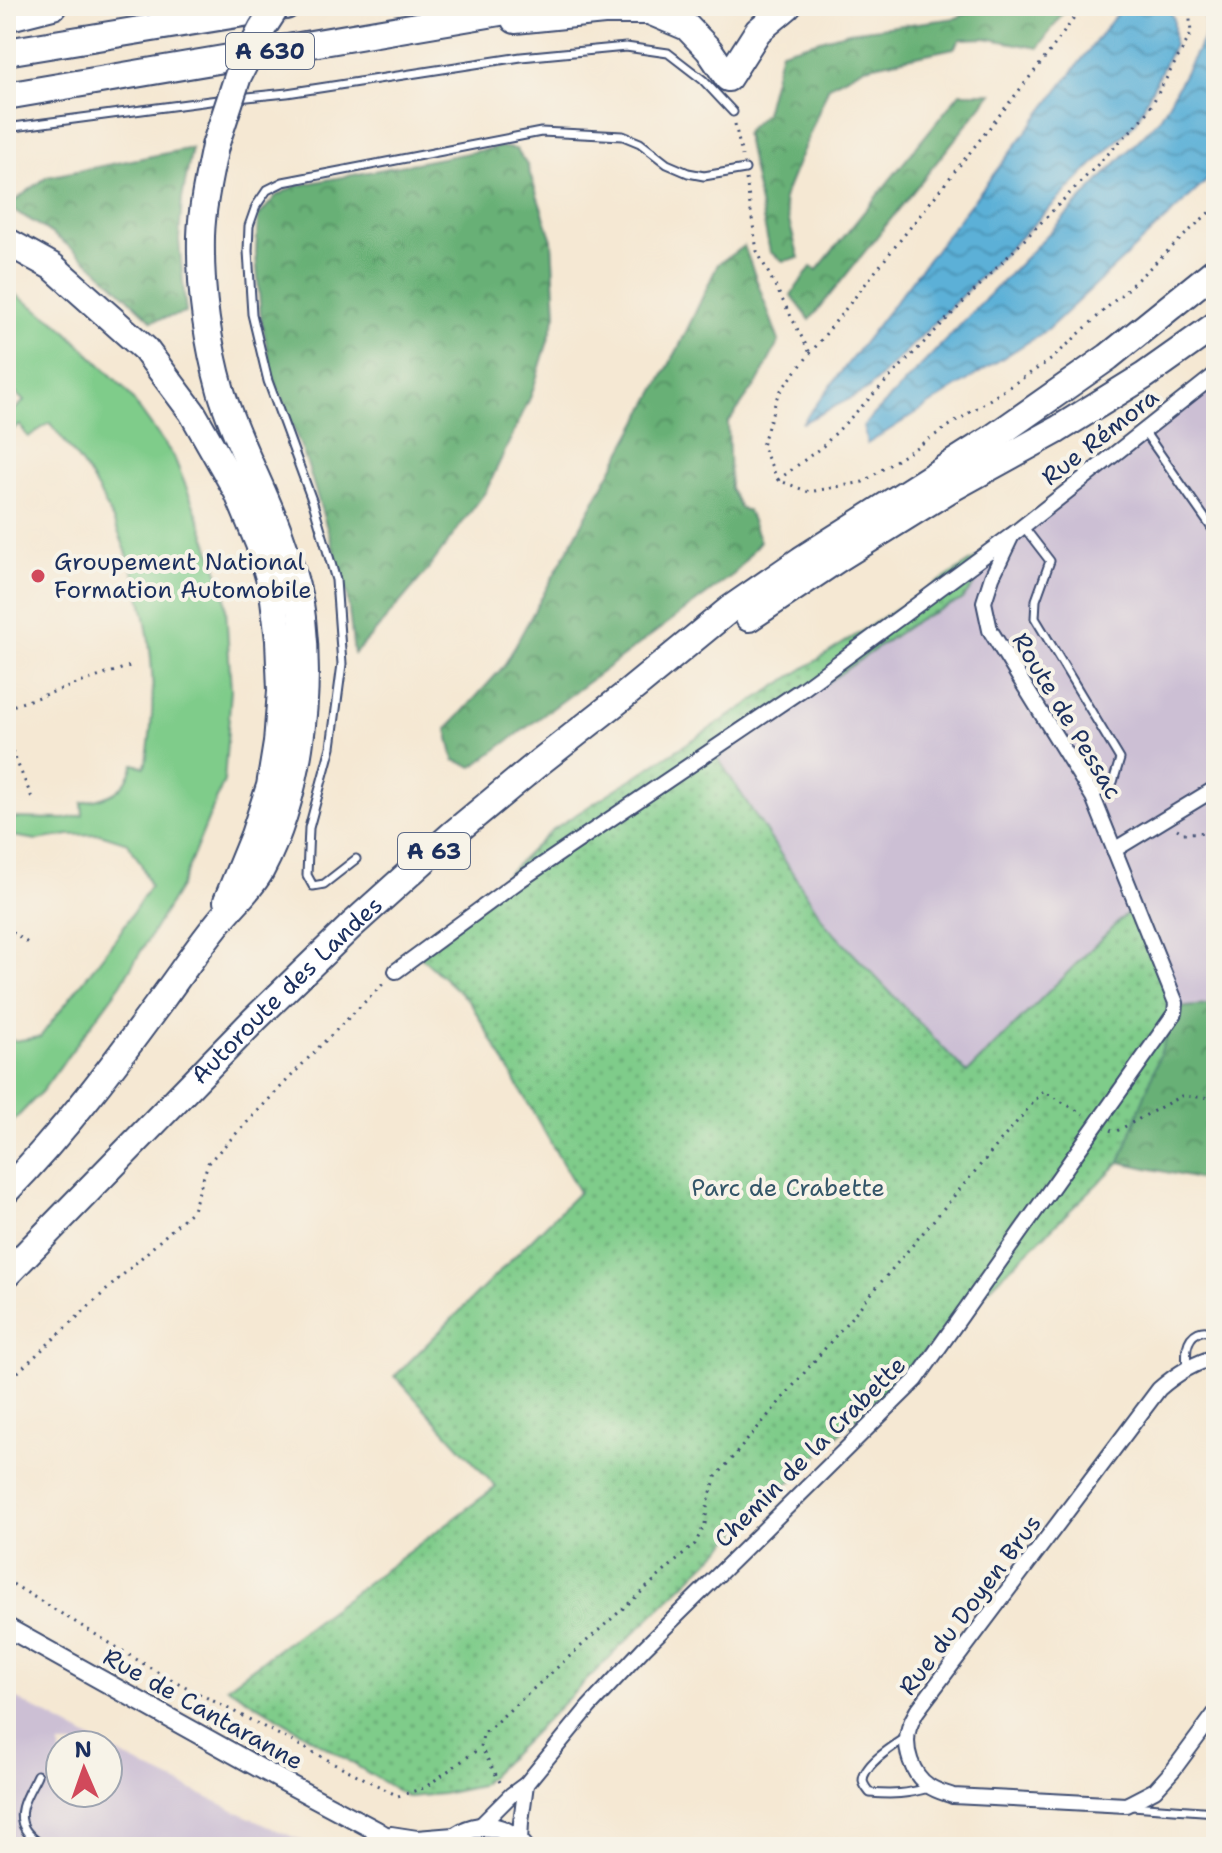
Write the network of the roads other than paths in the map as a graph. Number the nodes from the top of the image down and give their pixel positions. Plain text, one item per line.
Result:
1 (53, 6) edge
2 (277, 6) edge
3 (286, 6) edge
4 (535, 6) edge
5 (788, 6) edge
6 (6, 18) edge
7 (361, 35) junction
8 (6, 52) edge
9 (6, 96) edge
10 (733, 112) road end
11 (6, 128) edge
12 (745, 169) road end
13 (6, 241) edge
14 (1216, 270) edge
15 (1216, 325) edge
16 (1216, 374) edge
17 (1144, 431) junction
18 (1017, 530) junction
19 (1216, 534) edge
20 (624, 696) junction
21 (1216, 788) edge
22 (1093, 797) junction
23 (1114, 850) junction
24 (356, 859) dead end
25 (220, 920) junction
26 (396, 971) road end
27 (1177, 1008) joint
28 (6, 1191) edge
29 (6, 1275) edge
30 (1216, 1336) edge
31 (1216, 1357) edge
32 (1186, 1368) junction
33 (6, 1627) edge
34 (1216, 1712) edge
35 (907, 1737) junction
36 (37, 1775) dead end
37 (526, 1784) junction
38 (930, 1787) junction
39 (1126, 1805) junction
40 (1216, 1812) edge
41 (480, 1826) junction
42 (377, 1831) junction
43 (449, 1842) edge
44 (522, 1844) edge
45 (43, 1847) edge
46 (403, 1847) edge

1 - 6 highway
2 - 25 highway, bridge
3 - 8 highway, A 630
4 - 7 highway, A 630
5 - 7 highway
7 - 9 highway, A 630
10 - 11 lane
12 - 24 lane
13 - 25 highway
14 - 20 highway
15 - 20 highway
16 - 17 street, Rue Rémora
17 - 18 street, Rue Rémora
17 - 19 lane
18 - 22 street, Route de Pessac
18 - 22 lane
18 - 26 street, Rue Rémora
20 - 29 highway, Autoroute des Landes / A 63
21 - 23 street
22 - 23 street, Route de Pessac
23 - 27 street, Route de Pessac
25 - 28 highway
27 - 37 street, Chemin de la Crabette
30 - 32 lane
31 - 32 street, Rue du Doyen Brus
32 - 35 street, Rue du Doyen Brus
33 - 42 street, Rue de Cantaranne
34 - 39 street
35 - 38 street
35 - 38 lane
36 - 45 lane
37 - 41 street, Chemin de la Crabette
37 - 44 street
38 - 39 street
39 - 40 lane
41 - 43 street, Rue de Cantaranne
41 - 44 street
42 - 43 street, Rue de Cantaranne
42 - 46 street, Rue de Cantaranne

